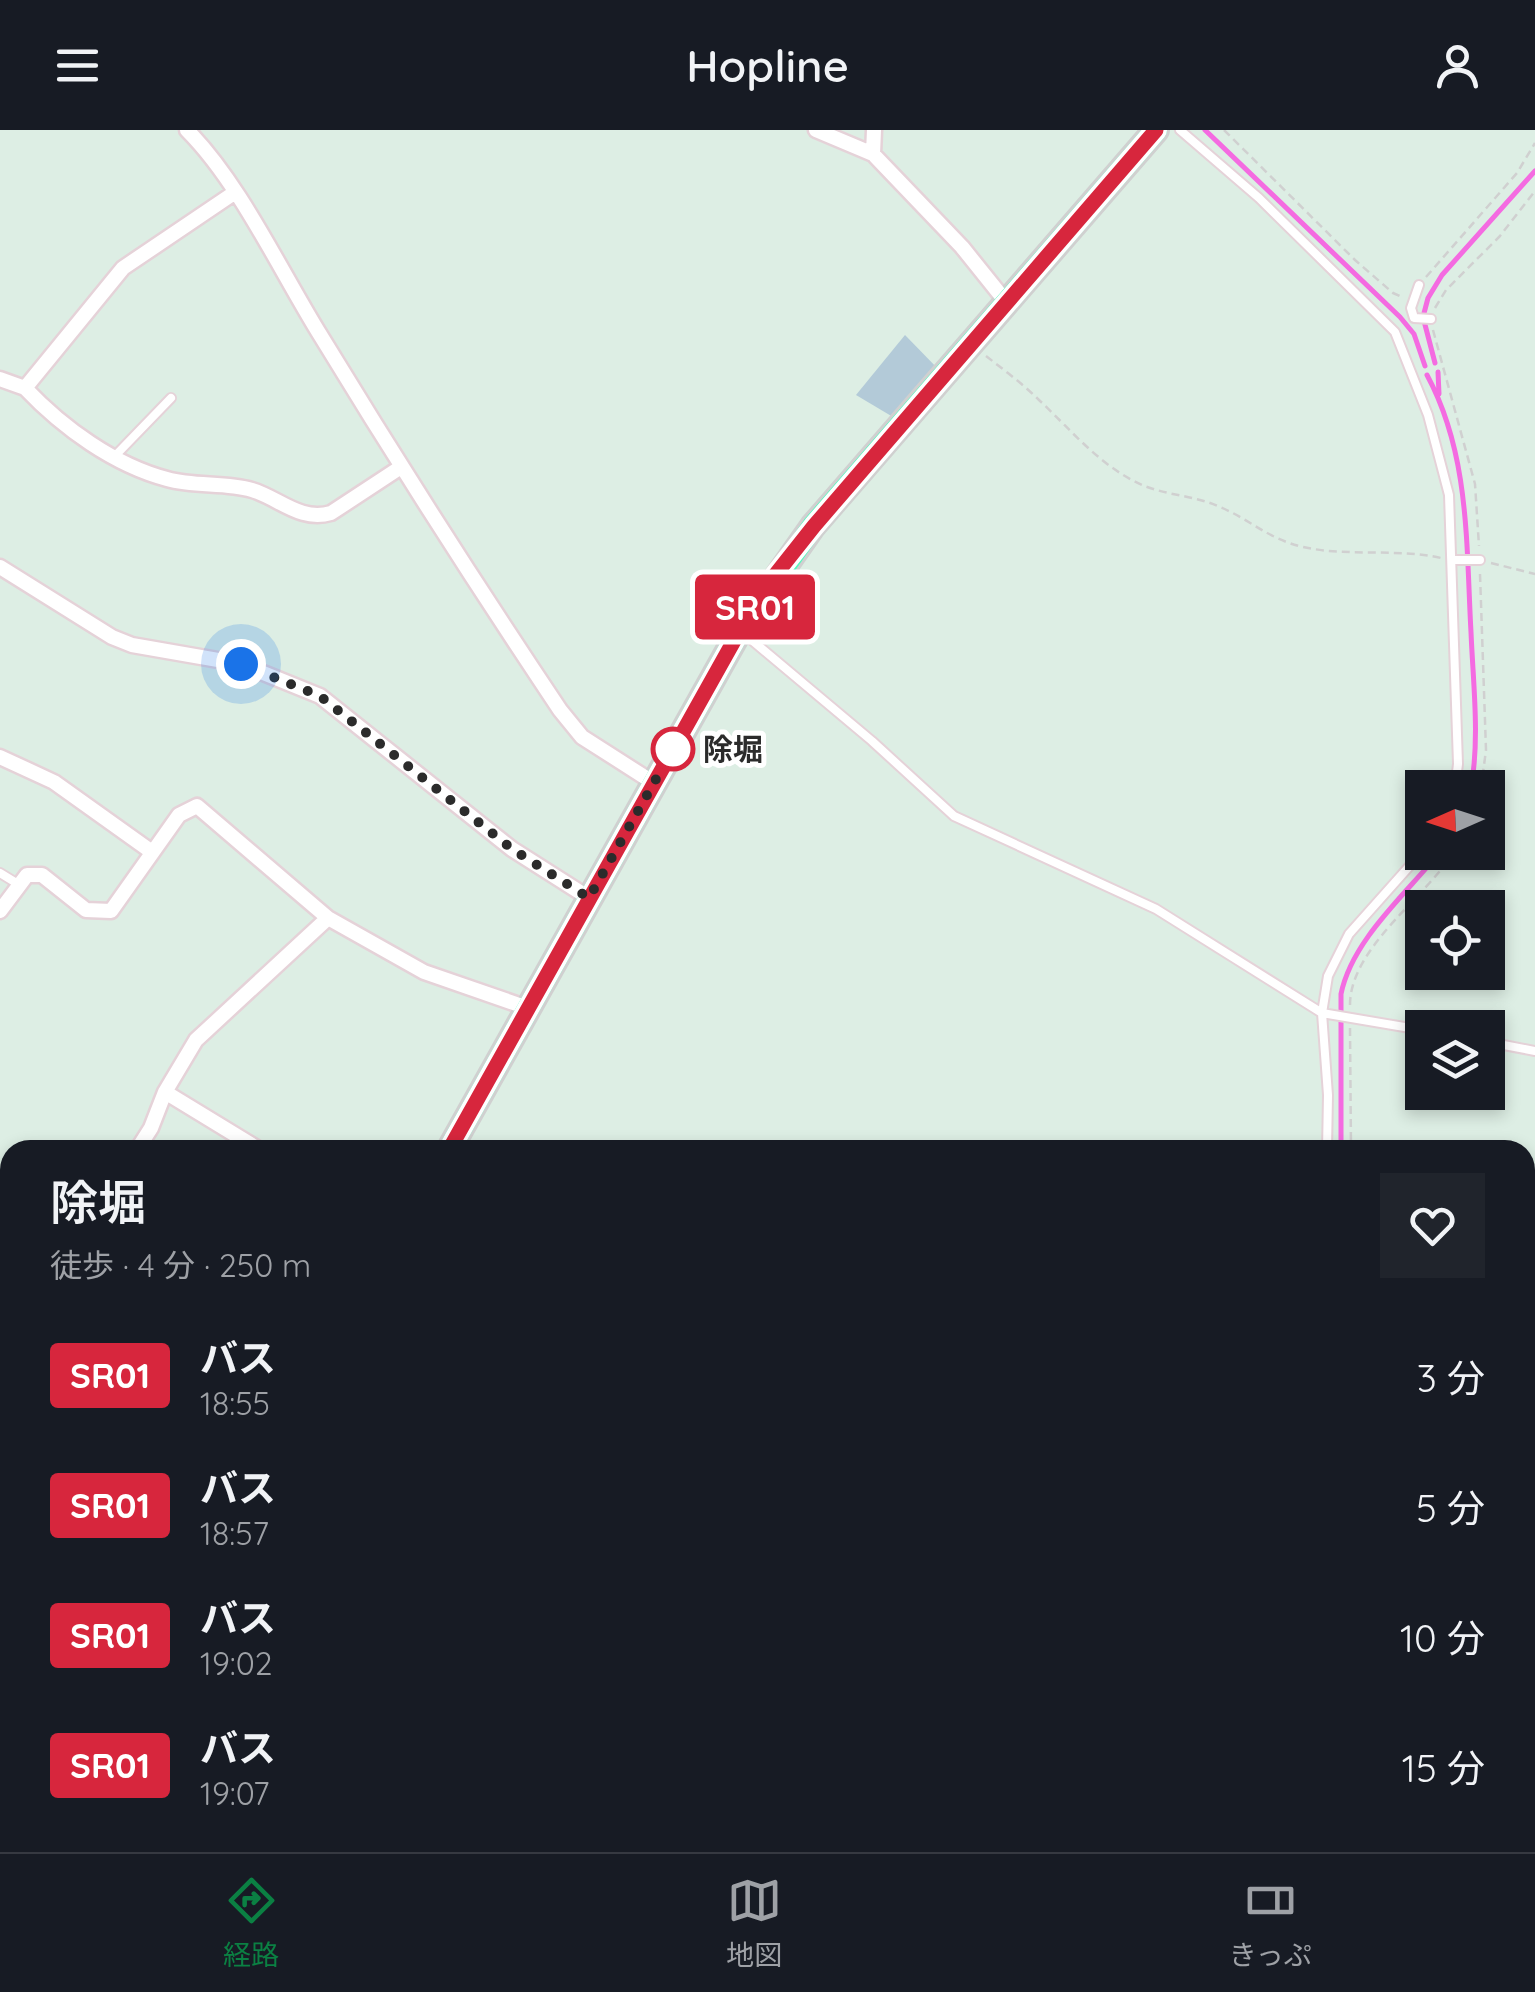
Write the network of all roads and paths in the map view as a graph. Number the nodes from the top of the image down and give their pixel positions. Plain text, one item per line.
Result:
1 (187, 130) edge
2 (816, 130) edge
3 (874, 130) edge
4 (1156, 130) edge
5 (1180, 130) edge
6 (1224, 130) edge
7 (1535, 142) edge
8 (873, 154) junction
9 (1535, 191) edge
10 (234, 193) junction
11 (1419, 285) joint
12 (1413, 298) junction
13 (1007, 303) junction
14 (1420, 319) joint
15 (973, 345) junction
16 (0, 378) edge
17 (25, 388) junction
18 (172, 398) dead end
19 (112, 458) junction
20 (401, 467) junction
21 (1456, 560) junction
22 (1478, 560) joint
23 (0, 567) edge
24 (1535, 574) edge
25 (740, 630) junction
26 (0, 757) edge
27 (1457, 770) edge
28 (654, 783) junction
29 (152, 852) junction
30 (1406, 870) edge
31 (1439, 870) edge
32 (0, 873) edge
33 (18, 884) junction
34 (589, 898) junction
35 (0, 910) edge
36 (328, 918) junction
37 (528, 1008) junction
38 (1325, 1013) junction
39 (1349, 1017) junction
40 (1405, 1027) edge
41 (1505, 1045) edge
42 (1535, 1051) edge
43 (166, 1092) junction
44 (143, 1140) edge
45 (244, 1140) edge
46 (455, 1140) edge
47 (1328, 1140) edge
48 (1352, 1140) edge

1 - 10 street
2 - 8 street
3 - 8 street
4 - 13 main road
5 - 21 lane
6 - 12 path
7 - 11 path
8 - 13 street
9 - 14 path
10 - 17 street
10 - 20 street
11 - 12 lane
12 - 14 lane
13 - 15 main road
15 - 21 path
15 - 25 main road
16 - 17 street
17 - 19 street
18 - 19 lane
19 - 20 street
20 - 28 street
21 - 22 lane
21 - 27 lane
22 - 24 path
23 - 34 street
25 - 28 main road
25 - 38 lane
26 - 29 street
28 - 34 main road
29 - 33 street
29 - 36 street
30 - 38 lane
31 - 39 path
32 - 33 lane
33 - 35 street
34 - 37 main road
36 - 37 street
36 - 43 street
37 - 46 main road
38 - 39 lane
38 - 47 lane
39 - 40 lane
39 - 48 path
41 - 42 lane
43 - 44 street
43 - 45 street

